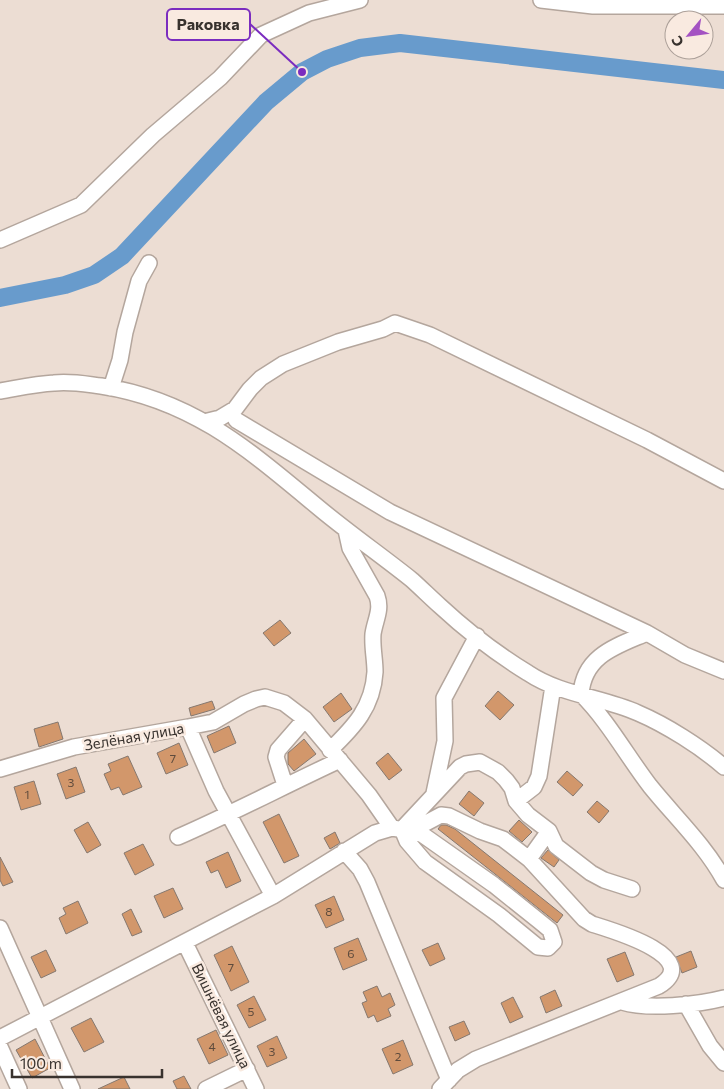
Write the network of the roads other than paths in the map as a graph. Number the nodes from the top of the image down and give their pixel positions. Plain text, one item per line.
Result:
1 (360, 0) edge
2 (541, 0) edge
3 (724, 6) edge
4 (0, 240) edge
5 (149, 263) dead end
6 (111, 388) junction
7 (0, 391) edge
8 (235, 415) junction
9 (204, 422) junction
10 (245, 448) junction
11 (724, 481) edge
12 (346, 530) junction
13 (647, 632) junction
14 (477, 636) junction
15 (724, 671) edge
16 (553, 686) junction
17 (581, 694) junction
18 (305, 719) junction
19 (188, 728) junction
20 (335, 755) junction
21 (724, 767) edge
22 (0, 770) edge
23 (285, 785) junction
24 (434, 794) junction
25 (516, 802) junction
26 (229, 815) junction
27 (402, 830) junction
28 (549, 831) junction
29 (178, 837) dead end
30 (344, 851) junction
31 (529, 859) junction
32 (724, 880) edge
33 (632, 889) dead end
34 (274, 896) junction
35 (0, 928) edge
36 (185, 943) junction
37 (724, 998) edge
38 (622, 1002) junction
39 (686, 1004) junction
40 (40, 1017) junction
41 (0, 1038) edge
42 (0, 1047) edge
43 (724, 1063) edge
44 (247, 1069) junction
45 (444, 1084) edge
46 (69, 1088) edge
47 (19, 1089) edge
48 (206, 1089) edge
49 (256, 1089) edge

1 - 4 street
2 - 3 street
5 - 6 street
6 - 7 street
6 - 9 street
8 - 9 street
8 - 10 street
8 - 11 street
8 - 13 street
9 - 10 street
10 - 12 street
12 - 14 street
12 - 20 street
13 - 15 street
13 - 17 street
14 - 16 street
14 - 24 street
16 - 17 street
16 - 25 street
17 - 21 street
17 - 32 street
18 - 19 street, Зелёная улица
18 - 20 street
18 - 23 street
19 - 22 street, Зелёная улица
19 - 26 street
20 - 23 street
20 - 27 street
23 - 26 street
24 - 25 street
24 - 27 street
25 - 28 street
26 - 29 street
26 - 34 street
27 - 27 street
27 - 30 street
27 - 31 street
28 - 31 street
28 - 33 street
30 - 34 street
30 - 45 street
31 - 38 street
34 - 36 street
35 - 40 street
36 - 40 street
36 - 44 street, Вишнёвая улица
37 - 39 street
38 - 39 street
38 - 45 street
39 - 43 street
40 - 41 street
40 - 46 street
42 - 47 street
44 - 48 street
44 - 49 street, Вишнёвая улица

